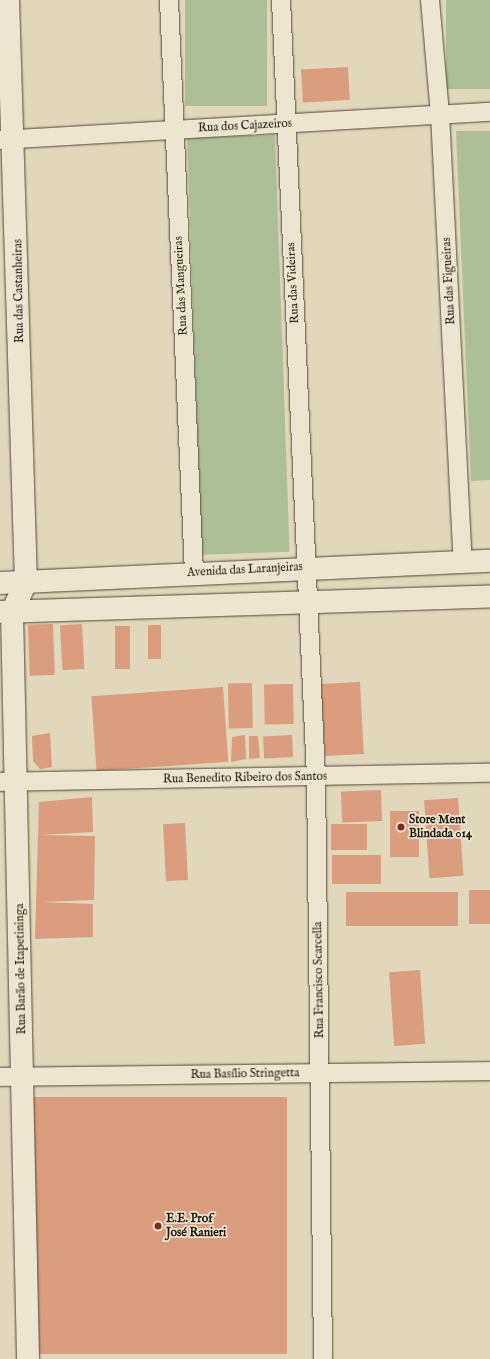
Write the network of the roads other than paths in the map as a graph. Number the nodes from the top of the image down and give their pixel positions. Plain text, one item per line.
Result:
1 (8, 0) edge
2 (169, 0) edge
3 (281, 0) edge
4 (430, 0) edge
5 (490, 112) edge
6 (440, 114) junction
7 (286, 124) junction
8 (174, 130) junction
9 (8, 139) edge
10 (490, 561) edge
11 (463, 562) junction
12 (306, 567) junction
13 (194, 573) junction
14 (26, 582) junction
15 (0, 583) edge
16 (490, 597) edge
17 (306, 600) junction
18 (6, 612) edge
19 (490, 773) edge
20 (316, 776) junction
21 (8, 782) edge
22 (490, 1071) edge
23 (320, 1073) junction
24 (0, 1077) edge
25 (24, 1077) junction
26 (28, 1359) edge
27 (323, 1359) edge

1 - 9 street, Rua das Castanheiras
2 - 8 street, Rua das Mangueiras
3 - 7 street, Rua das Videiras
4 - 6 street, Rua das Figueiras
5 - 6 street, Rua dos Cajazeiros
6 - 7 street, Rua dos Cajazeiros
6 - 11 street, Rua das Figueiras
7 - 8 street, Rua dos Cajazeiros
7 - 12 street, Rua das Videiras
8 - 9 street, Rua dos Cajazeiros
8 - 13 street, Rua das Mangueiras
9 - 14 street, Rua das Castanheiras
10 - 11 street, Avenida das Laranjeiras
11 - 12 street, Avenida das Laranjeiras
12 - 13 street, Avenida das Laranjeiras
12 - 17 street, Rua das Videiras
13 - 14 street, Avenida das Laranjeiras
14 - 15 street, Avenida das Laranjeiras
14 - 18 street, Rua Barão de Itapetininga
16 - 17 street
17 - 18 street
17 - 20 street, Rua Francisco Scarcella
18 - 21 street, Rua Barão de Itapetininga
19 - 20 street, Rua Benedito Ribeiro dos Santos
20 - 21 street, Rua Benedito Ribeiro dos Santos
20 - 23 street, Rua Francisco Scarcella
21 - 25 street, Rua Barão de Itapetininga
22 - 23 street, Rua Basílio Stringetta
23 - 25 street, Rua Basílio Stringetta
23 - 27 street, Rua Francisco Scarcella
24 - 25 street, Rua Basílio Stringetta
25 - 26 street, Rua Barão de Itapetininga

